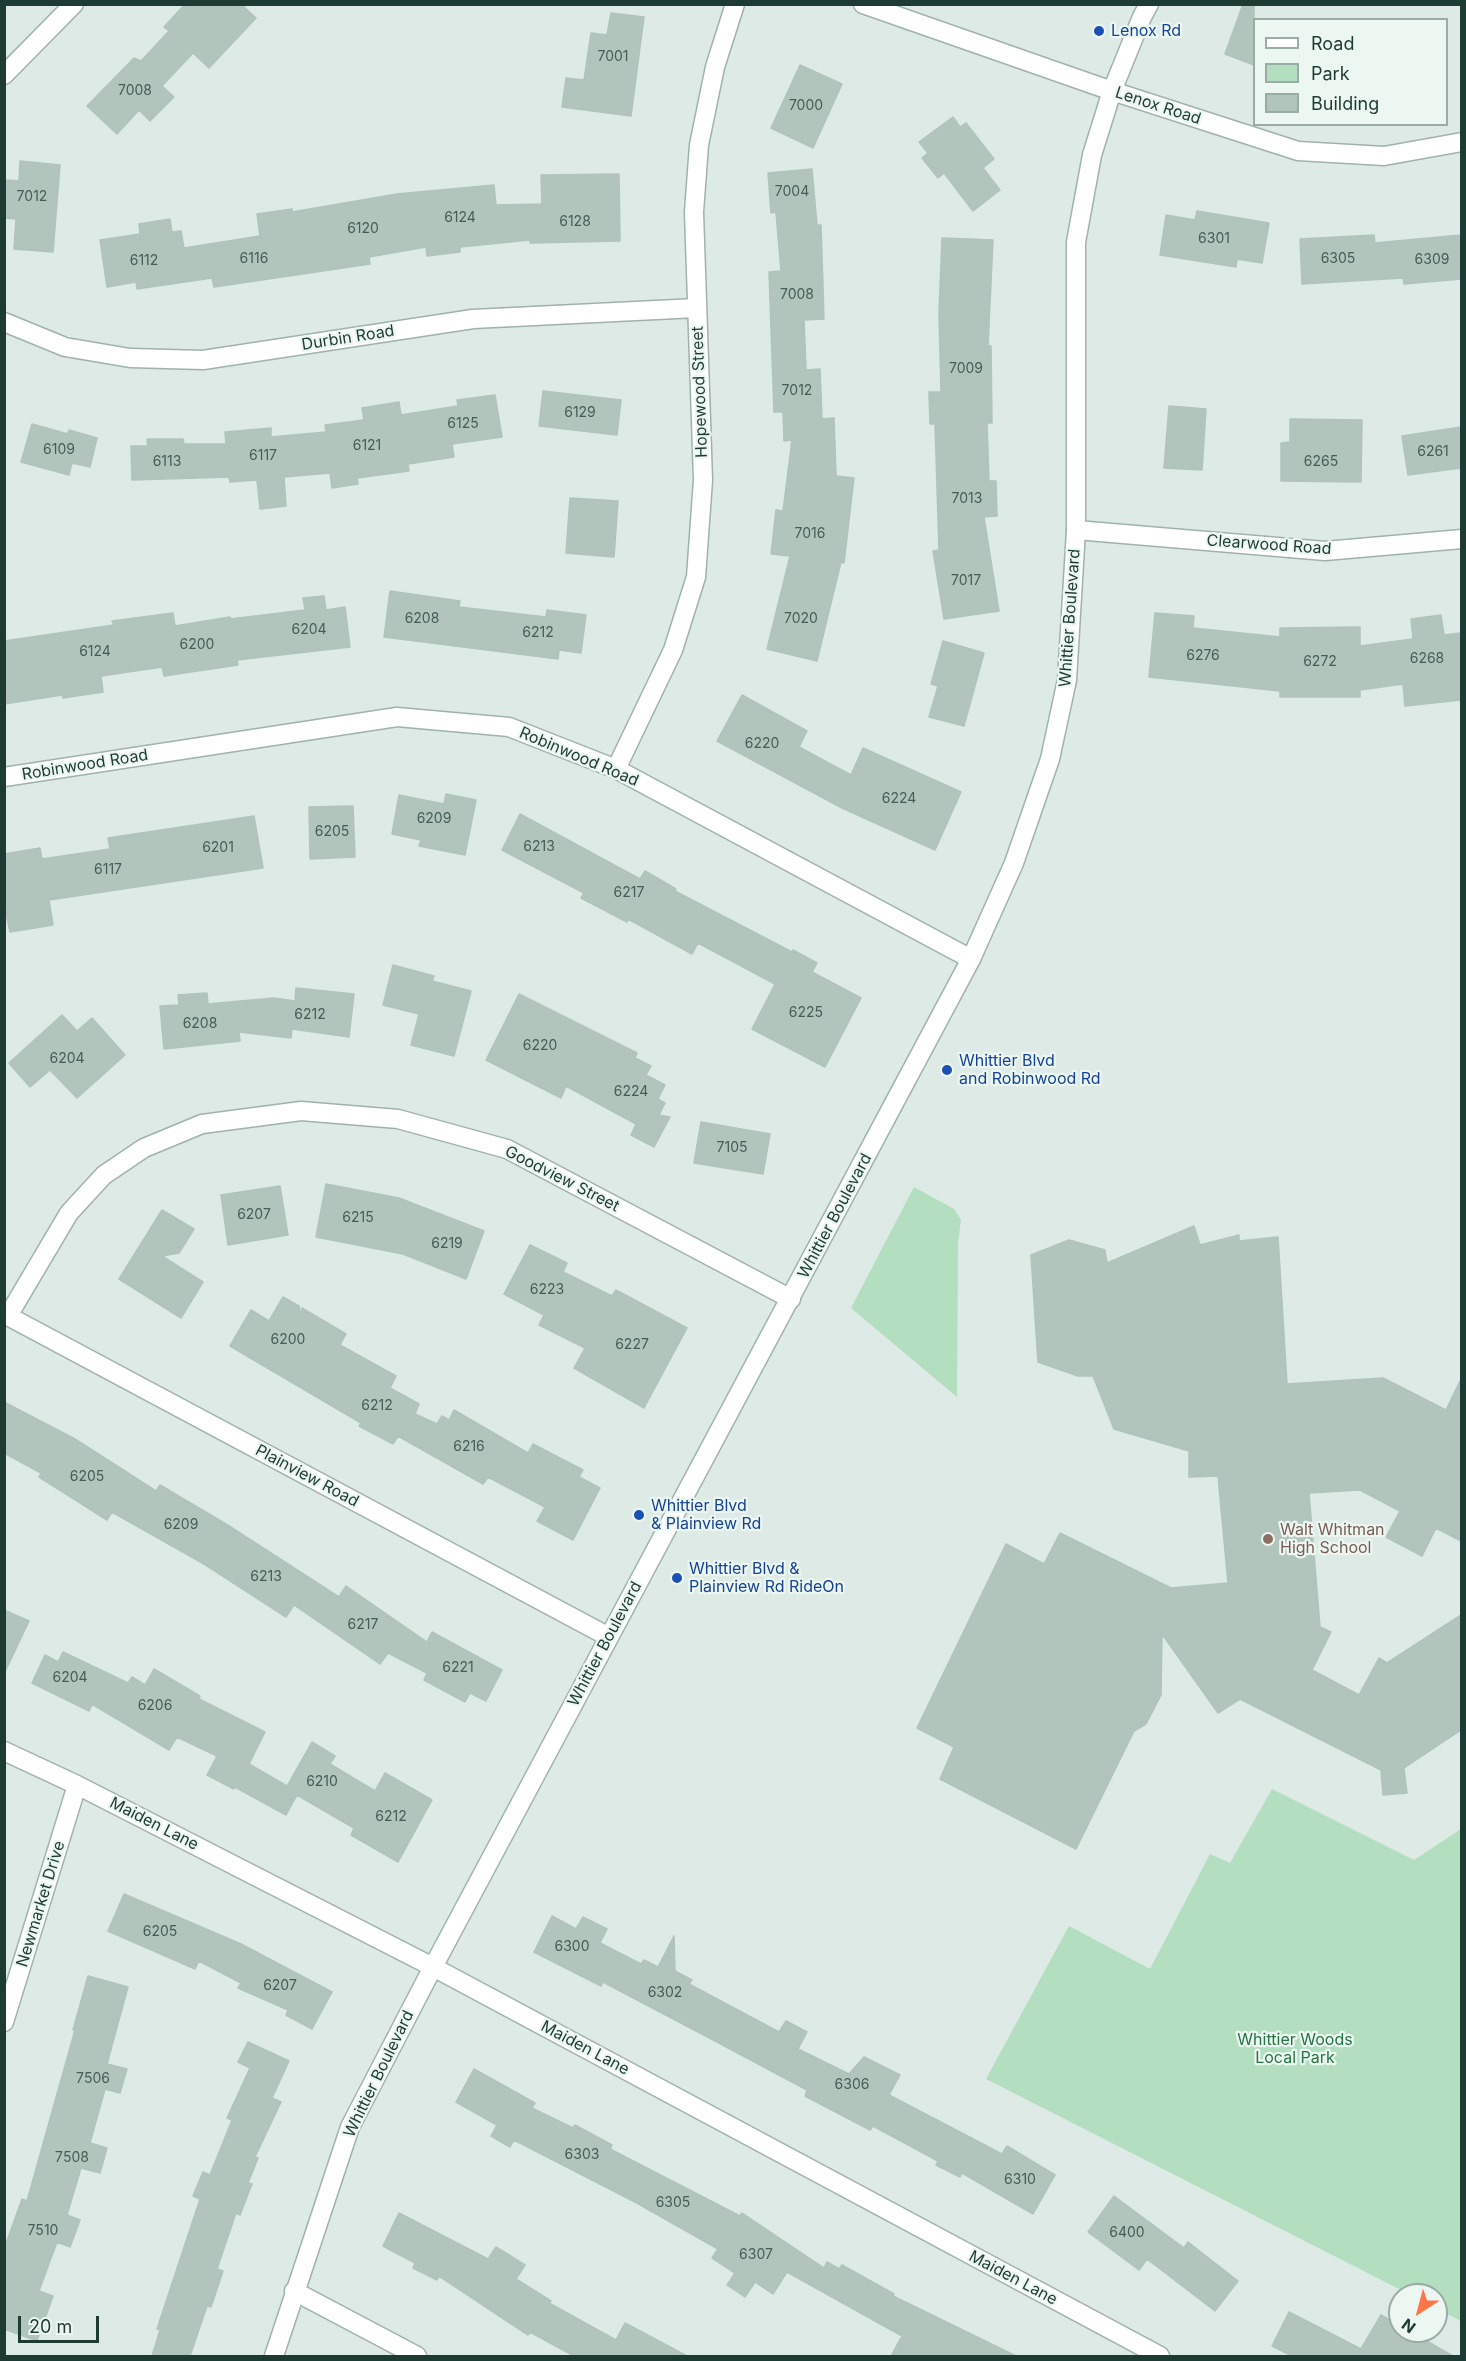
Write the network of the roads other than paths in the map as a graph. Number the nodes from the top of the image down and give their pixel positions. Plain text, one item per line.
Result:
1 (74, 4) edge
2 (735, 4) edge
3 (863, 4) edge
4 (1149, 4) edge
5 (4, 75) edge
6 (1112, 91) junction
7 (1461, 142) edge
8 (697, 308) junction
9 (4, 322) edge
10 (1076, 530) junction
11 (1461, 539) edge
12 (616, 769) junction
13 (4, 777) edge
14 (972, 959) junction
15 (791, 1299) junction
16 (6, 1315) edge
17 (609, 1637) junction
18 (4, 1751) edge
19 (78, 1785) junction
20 (433, 1967) junction
21 (4, 2022) edge
22 (294, 2291) junction
23 (274, 2356) edge
24 (417, 2356) edge
25 (1160, 2356) edge

1 - 5 street
2 - 8 street, Hopewood Street
3 - 6 street, Lenox Road
4 - 6 street, Whittier Boulevard
6 - 7 street, Lenox Road
6 - 10 street, Whittier Boulevard
8 - 9 street, Durbin Road
8 - 12 street, Hopewood Street
10 - 11 street, Clearwood Road
10 - 14 street, Whittier Boulevard
12 - 13 street, Robinwood Road
12 - 14 street, Robinwood Road
14 - 15 street, Whittier Boulevard
15 - 16 street, Goodview Street
15 - 17 street, Whittier Boulevard
16 - 17 street, Plainview Road
17 - 20 street, Whittier Boulevard
18 - 19 street, Maiden Lane
19 - 20 street, Maiden Lane
19 - 21 street, Newmarket Drive
20 - 22 street, Whittier Boulevard
20 - 25 street, Maiden Lane
22 - 23 street, Whittier Boulevard
22 - 24 street

